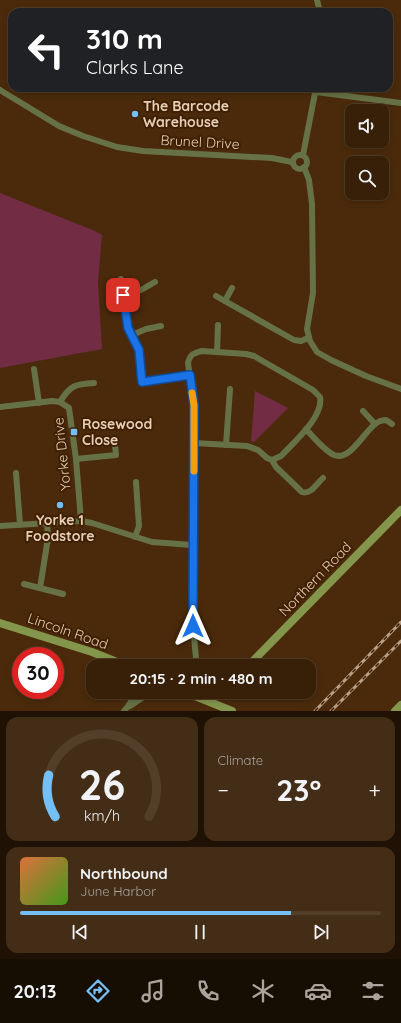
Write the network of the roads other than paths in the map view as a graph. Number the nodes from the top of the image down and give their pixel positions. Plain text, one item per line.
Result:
1 (0, 90) edge
2 (316, 92) edge
3 (329, 92) edge
4 (401, 103) edge
5 (303, 155) junction
6 (292, 162) junction
7 (304, 167) junction
8 (121, 279) dead end
9 (155, 282) dead end
10 (232, 288) dead end
11 (123, 295) junction
12 (216, 296) dead end
13 (225, 301) junction
14 (218, 325) dead end
15 (161, 326) dead end
16 (132, 335) junction
17 (308, 338) junction
18 (217, 352) junction
19 (34, 370) dead end
20 (190, 375) junction
21 (94, 383) dead end
22 (230, 389) dead end
23 (401, 389) edge
24 (60, 402) junction
25 (39, 403) junction
26 (0, 407) edge
27 (363, 411) dead end
28 (375, 424) junction
29 (392, 424) dead end
30 (306, 429) junction
31 (194, 443) junction
32 (115, 445) dead end
33 (226, 445) junction
34 (76, 459) junction
35 (272, 460) junction
36 (16, 473) dead end
37 (323, 478) dead end
38 (136, 482) dead end
39 (401, 510) edge
40 (80, 521) junction
41 (47, 523) junction
42 (20, 524) junction
43 (0, 526) edge
44 (135, 537) junction
45 (192, 545) junction
46 (24, 584) dead end
47 (40, 588) junction
48 (63, 594) dead end
49 (0, 623) edge
50 (110, 659) edge
51 (196, 659) edge
52 (255, 659) edge
53 (133, 699) edge
54 (140, 699) edge
55 (203, 699) edge
56 (401, 705) edge
57 (130, 706) junction
58 (124, 711) edge
59 (232, 711) edge
60 (395, 711) edge

1 - 6 street, Brunel Drive
2 - 5 street
3 - 4 street
5 - 6 street
5 - 7 street
6 - 7 street
7 - 17 street
8 - 11 street
9 - 11 street
10 - 13 street
11 - 16 street
12 - 13 street
13 - 17 street
14 - 18 street
15 - 16 street
16 - 20 street
17 - 23 street
18 - 20 street
18 - 30 street
19 - 25 street
20 - 31 street
21 - 24 street
22 - 33 street
24 - 25 street, Yorke Drive
24 - 34 street, Yorke Drive
25 - 26 street, Yorke Drive
27 - 28 street
28 - 29 street
28 - 30 street
30 - 35 street
31 - 33 street
31 - 45 street
32 - 34 street
33 - 35 street
34 - 40 street, Yorke Drive
35 - 37 street
36 - 42 street
38 - 44 street
39 - 52 street, Northern Road
40 - 41 street
40 - 44 street
41 - 42 street
41 - 47 street
42 - 43 street
44 - 45 street
45 - 51 street
46 - 47 street
47 - 48 street
49 - 50 street, Lincoln Road
53 - 57 street
54 - 57 street
55 - 59 street
56 - 60 street
57 - 58 street

